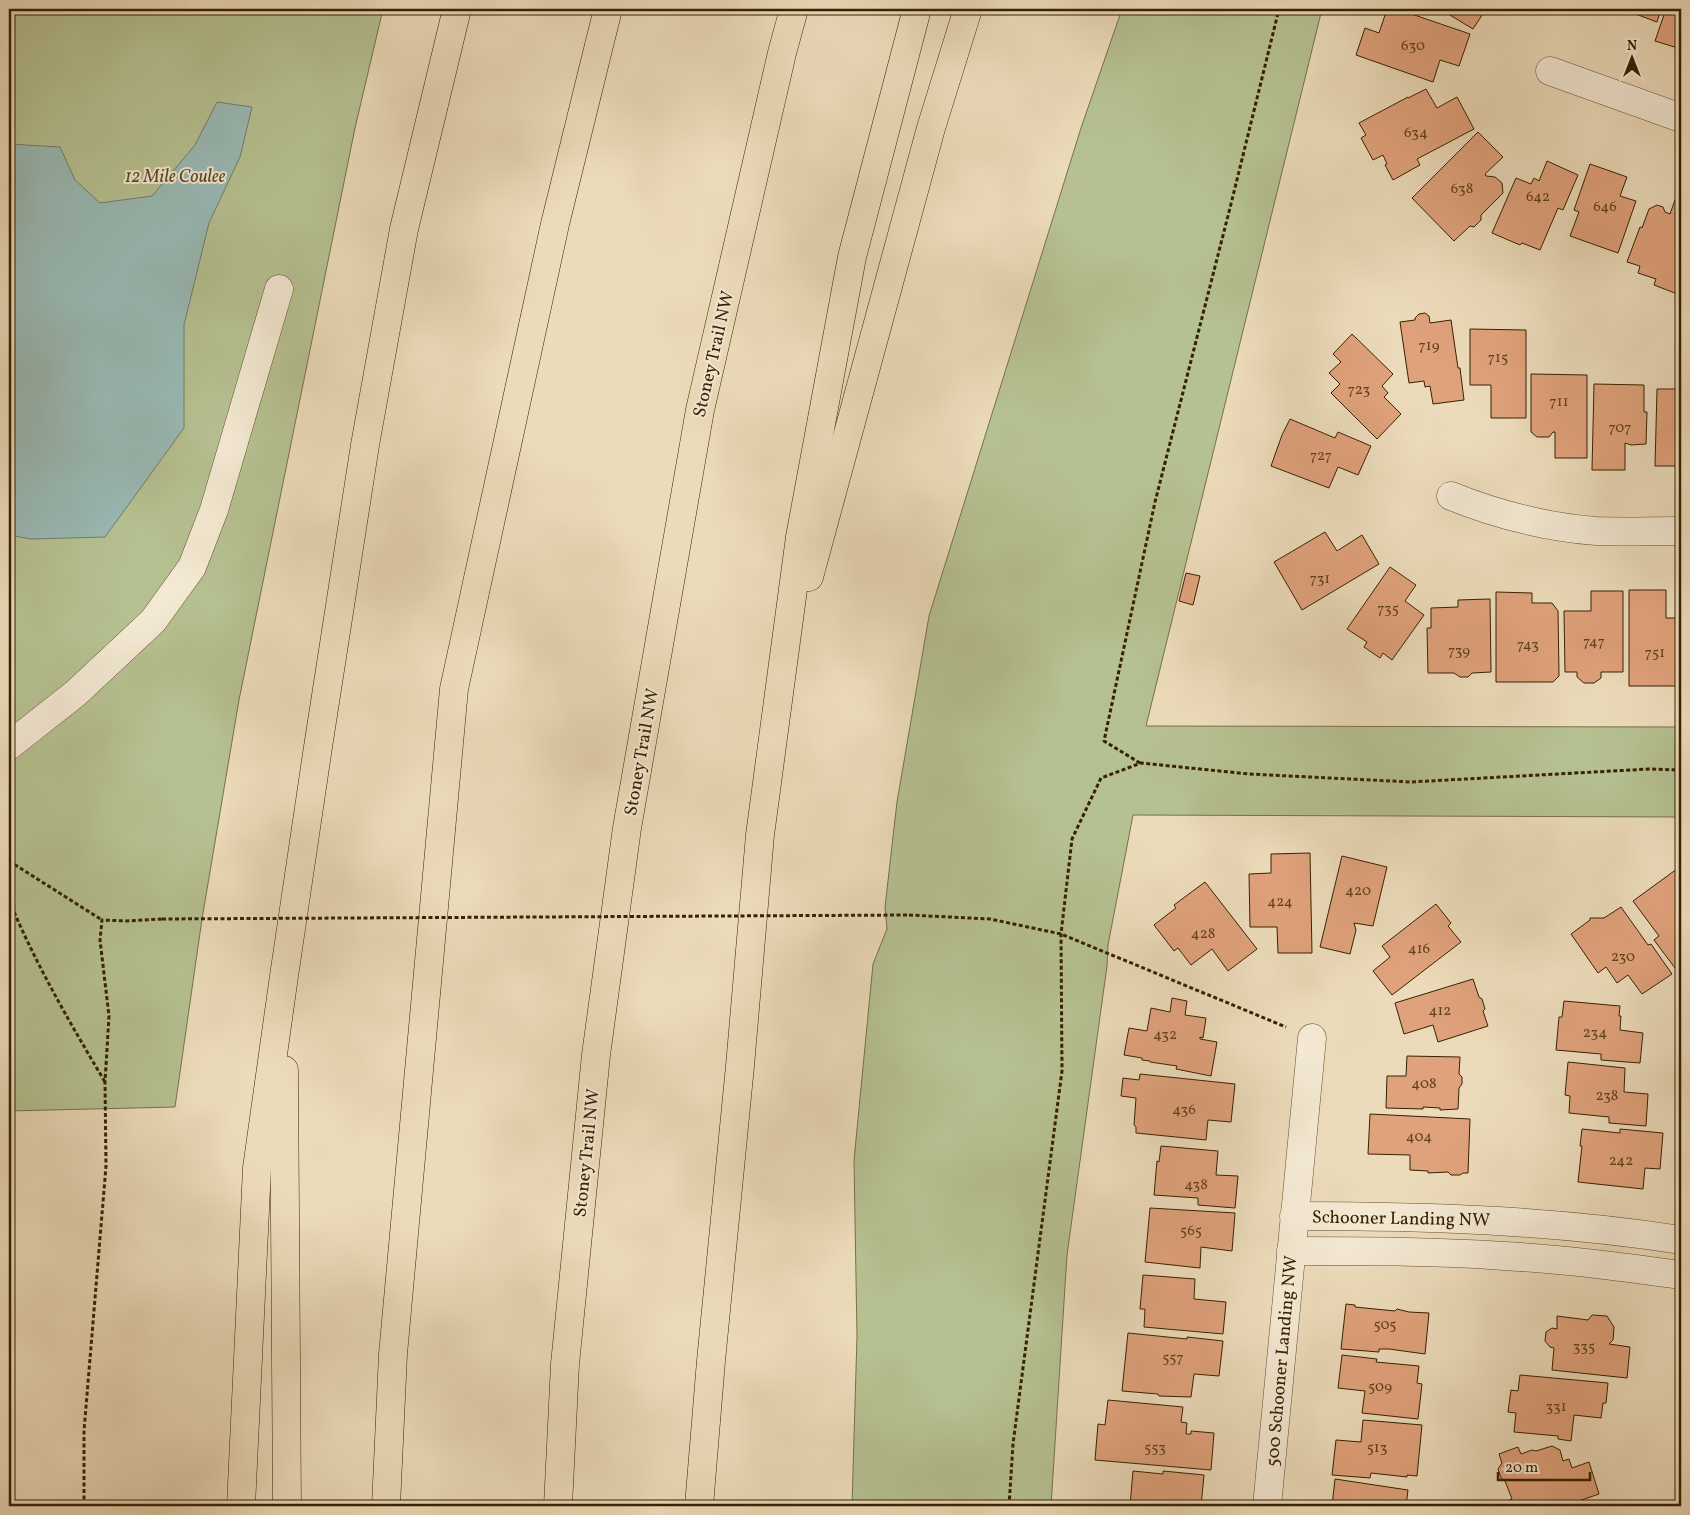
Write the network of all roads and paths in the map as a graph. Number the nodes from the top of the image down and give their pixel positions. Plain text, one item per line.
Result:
1 (457, 9) edge
2 (608, 9) edge
3 (794, 9) edge
4 (917, 9) edge
5 (968, 9) edge
6 (1279, 9) edge
7 (1550, 71) dead end
8 (1681, 118) edge
9 (279, 289) dead end
10 (1451, 496) dead end
11 (1681, 531) edge
12 (781, 680) junction
13 (9, 746) edge
14 (1141, 763) junction
15 (1681, 770) edge
16 (9, 861) edge
17 (9, 900) edge
18 (102, 920) junction
19 (1061, 934) junction
20 (284, 976) junction
21 (1312, 1038) joint
22 (105, 1082) junction
23 (1294, 1216) junction
24 (1507, 1221) junction
25 (1681, 1240) edge
26 (1292, 1251) junction
27 (1505, 1256) junction
28 (1681, 1275) edge
29 (84, 1506) edge
30 (241, 1506) edge
31 (287, 1506) edge
32 (386, 1506) edge
33 (558, 1506) edge
34 (699, 1506) edge
35 (1010, 1506) edge
36 (1267, 1506) edge

1 - 20 highway
2 - 32 highway
3 - 33 highway, Stoney Trail NW
4 - 12 highway
5 - 12 highway
6 - 14 path
7 - 8 street
9 - 13 street
10 - 11 street
12 - 34 highway
14 - 15 path
14 - 19 path
16 - 18 path
17 - 22 path
18 - 19 path, bridge
18 - 22 path
19 - 21 path
19 - 35 path
20 - 30 highway
20 - 31 highway
21 - 23 street, 500 Schooner Landing NW
22 - 29 path
23 - 24 street, Schooner Landing NW
23 - 26 street, 500 Schooner Landing NW
24 - 25 street, Schooner Landing NW
24 - 27 street, Schooner Landing NW
26 - 27 street, Schooner Landing NW
26 - 36 street, 500 Schooner Landing NW
27 - 28 street, Schooner Landing NW

